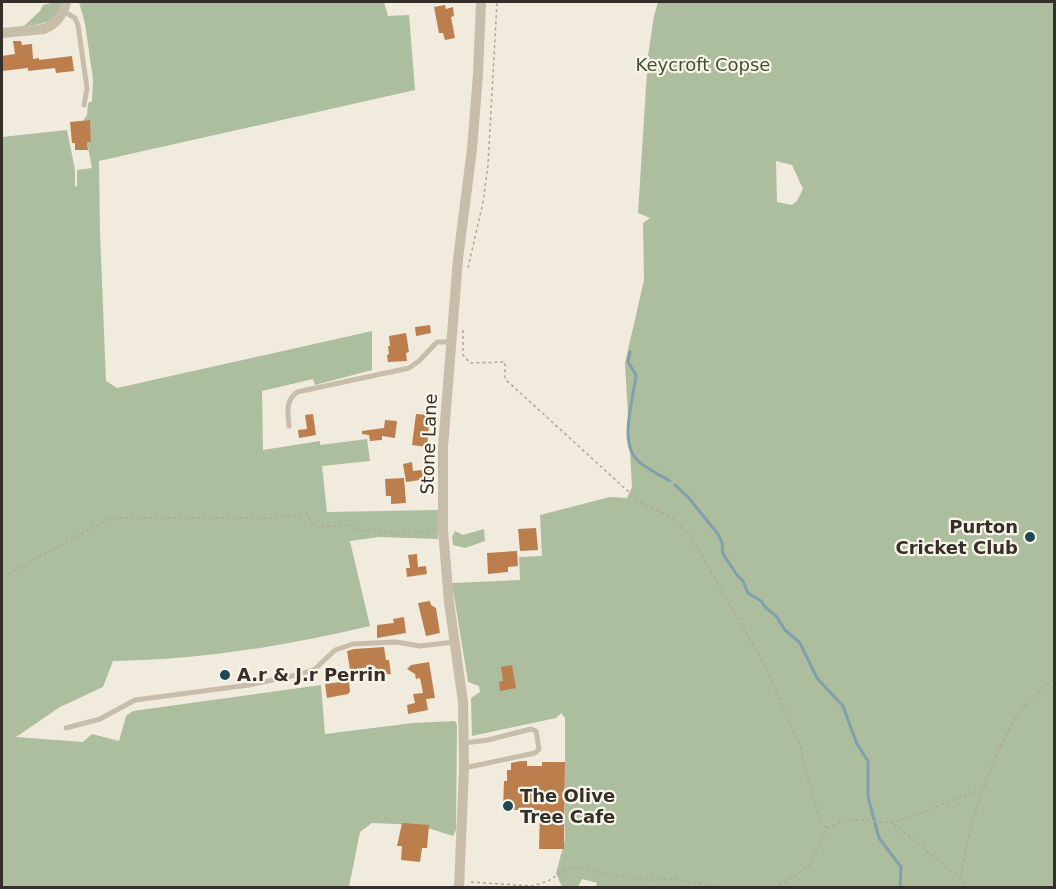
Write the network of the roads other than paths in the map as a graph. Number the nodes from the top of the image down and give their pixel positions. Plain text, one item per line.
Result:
1 (481, 2) edge
2 (65, 6) edge
3 (2, 33) edge
4 (84, 105) dead end
5 (452, 342) junction
6 (289, 426) dead end
7 (455, 642) junction
8 (66, 728) dead end
9 (464, 743) junction
10 (464, 768) junction
11 (459, 885) edge

1 - 5 street, Stone Lane
2 - 3 street
2 - 4 lane
5 - 6 lane
5 - 7 street, Stone Lane
7 - 8 lane
7 - 9 street, Stone Lane
9 - 10 street, Stone Lane
9 - 10 lane
10 - 11 street, Stone Lane

